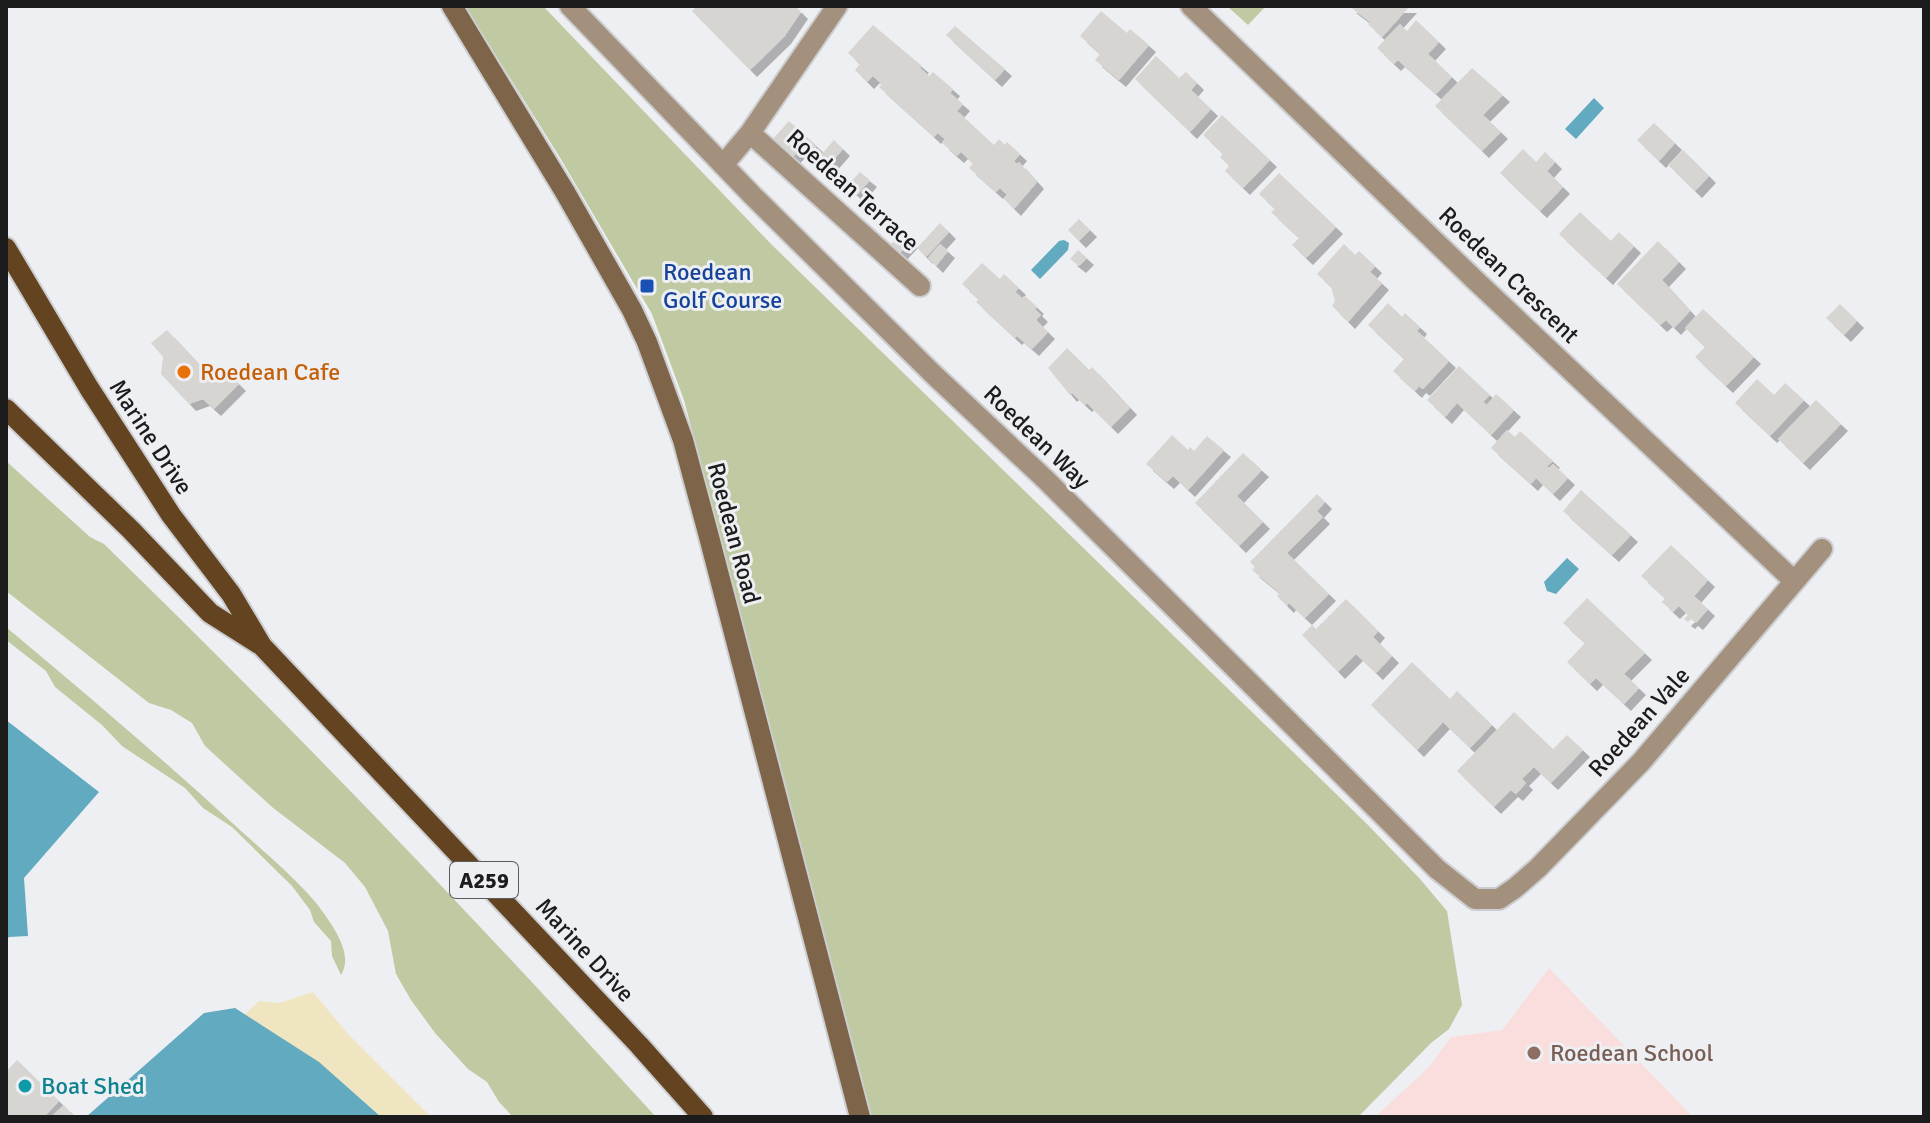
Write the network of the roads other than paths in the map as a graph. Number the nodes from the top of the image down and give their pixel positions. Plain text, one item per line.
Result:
1 (452, 6) edge
2 (570, 6) edge
3 (837, 6) edge
4 (1191, 6) edge
5 (750, 133) junction
6 (723, 165) junction
7 (6, 248) edge
8 (920, 286) dead end
9 (6, 409) edge
10 (1822, 549) dead end
11 (1793, 580) junction
12 (262, 646) junction
13 (1475, 899) joint
14 (703, 1117) edge
15 (860, 1117) edge

1 - 15 main road, Roedean Road
2 - 6 street, Roedean Way
3 - 5 street
4 - 11 street, Roedean Crescent
5 - 6 street
5 - 8 street, Roedean Terrace
6 - 13 street, Roedean Way
7 - 12 main road, Marine Drive / A259
9 - 12 main road, Marine Drive / A259
10 - 11 street, Roedean Vale
11 - 13 street, Roedean Vale
12 - 14 main road, Marine Drive / A259

